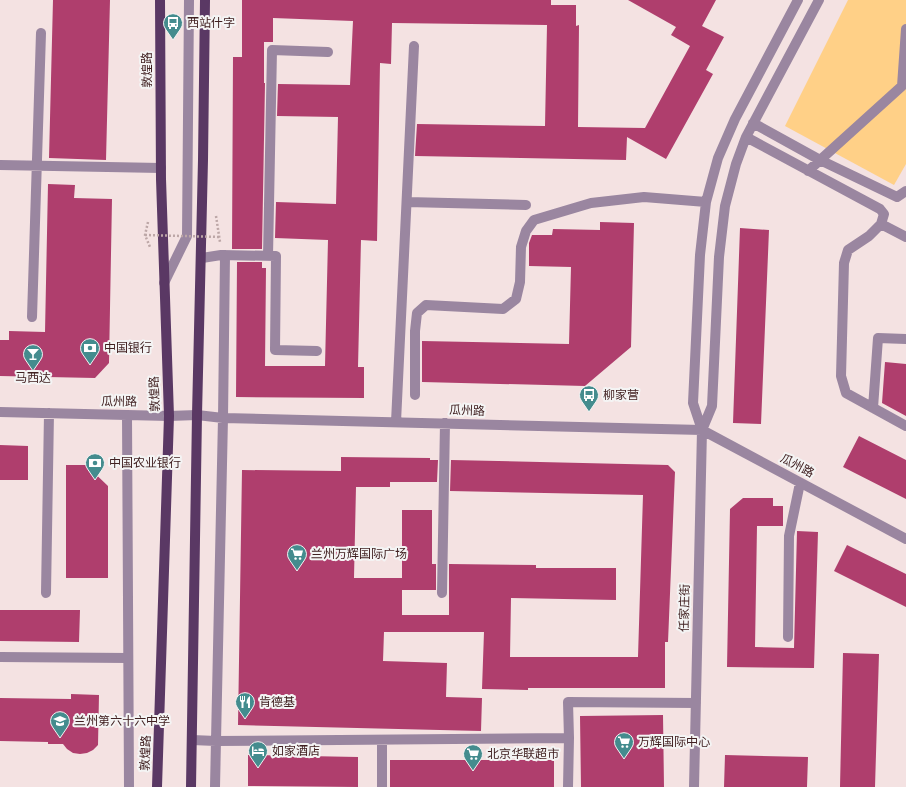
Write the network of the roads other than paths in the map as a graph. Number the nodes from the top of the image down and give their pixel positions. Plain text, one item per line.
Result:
1 (160, 0) edge
2 (189, 0) edge
3 (205, 0) edge
4 (798, 0) edge
5 (819, 0) edge
6 (906, 29) edge
7 (41, 33) dead end
8 (414, 46) dead end
9 (328, 52) dead end
10 (754, 123) junction
11 (746, 138) junction
12 (820, 160) junction
13 (0, 165) edge
14 (37, 165) junction
15 (160, 168) junction
16 (808, 171) junction
17 (906, 191) edge
18 (407, 202) junction
19 (706, 202) junction
20 (526, 205) dead end
21 (881, 224) junction
22 (906, 237) edge
23 (224, 255) junction
24 (268, 256) junction
25 (202, 258) junction
26 (164, 283) junction
27 (32, 317) dead end
28 (906, 339) edge
29 (317, 351) dead end
30 (415, 395) dead end
31 (873, 408) junction
32 (0, 412) edge
33 (49, 413) junction
34 (127, 415) junction
35 (197, 415) junction
36 (169, 416) junction
37 (223, 418) junction
38 (396, 422) junction
39 (445, 423) junction
40 (906, 426) edge
41 (702, 430) junction
42 (800, 483) junction
43 (906, 539) edge
44 (46, 593) dead end
45 (442, 593) dead end
46 (788, 638) dead end
47 (0, 657) edge
48 (128, 658) junction
49 (696, 703) junction
50 (569, 738) junction
51 (192, 740) junction
52 (382, 740) junction
53 (216, 741) junction
54 (129, 787) edge
55 (158, 787) edge
56 (191, 787) edge
57 (215, 787) edge
58 (382, 787) edge
59 (568, 787) edge
60 (694, 787) edge

1 - 15 main road, 敦煌路
2 - 26 street
3 - 25 main road
4 - 19 street
5 - 10 street
6 - 12 street
7 - 14 street
8 - 18 street
9 - 24 street
10 - 11 street
10 - 12 street
11 - 16 street
11 - 41 street
12 - 16 street
12 - 17 street
13 - 14 street
14 - 15 street
14 - 27 street
15 - 26 main road, 敦煌路
16 - 21 street
18 - 20 street
18 - 38 street
19 - 30 street
19 - 41 street
21 - 22 street
21 - 31 street
23 - 24 street
23 - 25 street
23 - 37 street
24 - 29 street
25 - 35 main road
26 - 36 main road, 敦煌路
28 - 31 street
31 - 40 street
32 - 33 street, 瓜州路
33 - 34 street, 瓜州路
33 - 44 street
34 - 36 street, 瓜州路
34 - 48 street
35 - 36 street, 瓜州路
35 - 37 street, 瓜州路
35 - 51 main road
36 - 55 main road, 敦煌路
37 - 38 street, 瓜州路
37 - 53 street
38 - 39 street, 瓜州路
39 - 41 street, 瓜州路
39 - 45 street
41 - 42 street, 瓜州路
41 - 49 street, 任家庄街
42 - 43 street, 瓜州路
42 - 46 street
47 - 48 street
48 - 54 street
49 - 50 street
49 - 60 street, 任家庄街
50 - 52 street
50 - 59 street
51 - 53 street
51 - 56 main road
52 - 53 street
52 - 58 street
53 - 57 street

